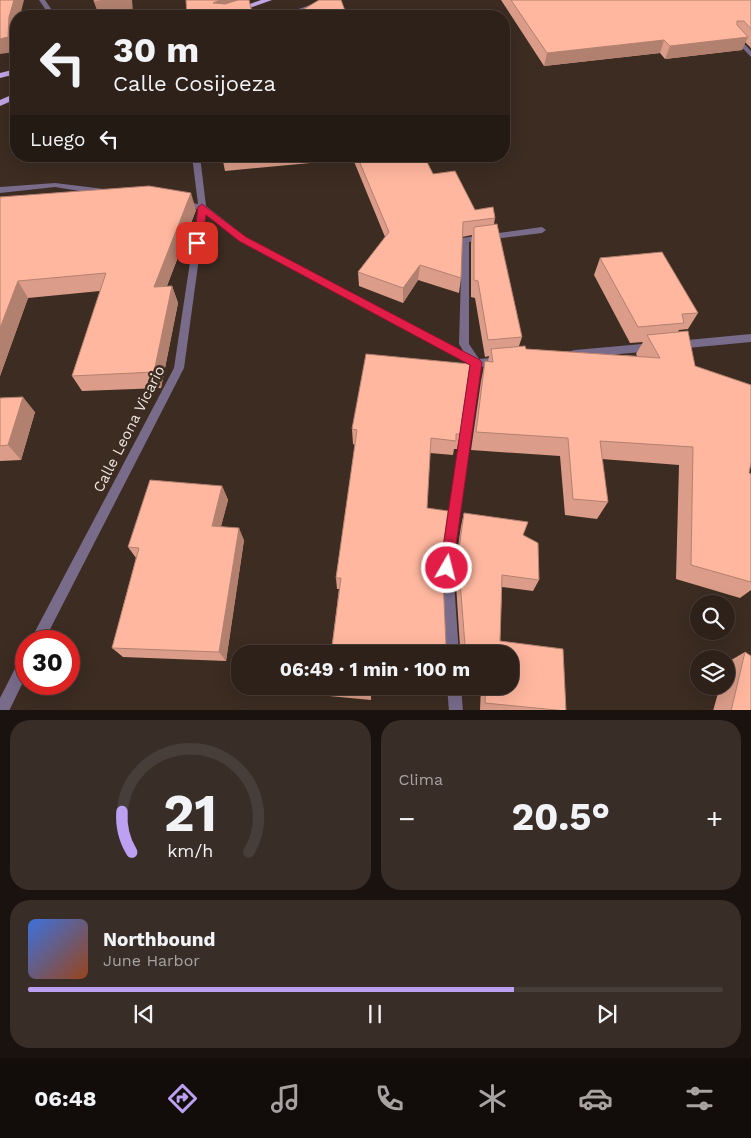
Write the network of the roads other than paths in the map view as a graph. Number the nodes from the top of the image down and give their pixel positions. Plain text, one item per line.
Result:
1 (268, 0) edge
2 (331, 0) edge
3 (239, 10) edge
4 (300, 10) edge
5 (735, 36) edge
6 (751, 55) edge
7 (197, 162) edge
8 (0, 190) edge
9 (117, 193) edge
10 (173, 202) edge
11 (202, 207) junction
12 (542, 230) dead end
13 (751, 338) edge
14 (565, 355) edge
15 (506, 360) edge
16 (476, 363) junction
17 (43, 630) edge
18 (451, 645) edge
19 (15, 683) edge
20 (455, 695) edge
21 (1, 710) edge
22 (456, 710) edge

1 - 3 main road
2 - 4 street
5 - 6 street
7 - 11 street, Calle Leona Vicario
8 - 9 street
10 - 11 street
11 - 16 street
11 - 17 street, Calle Leona Vicario
12 - 16 street
13 - 14 street
15 - 16 street
16 - 18 street
19 - 21 street
20 - 22 street

